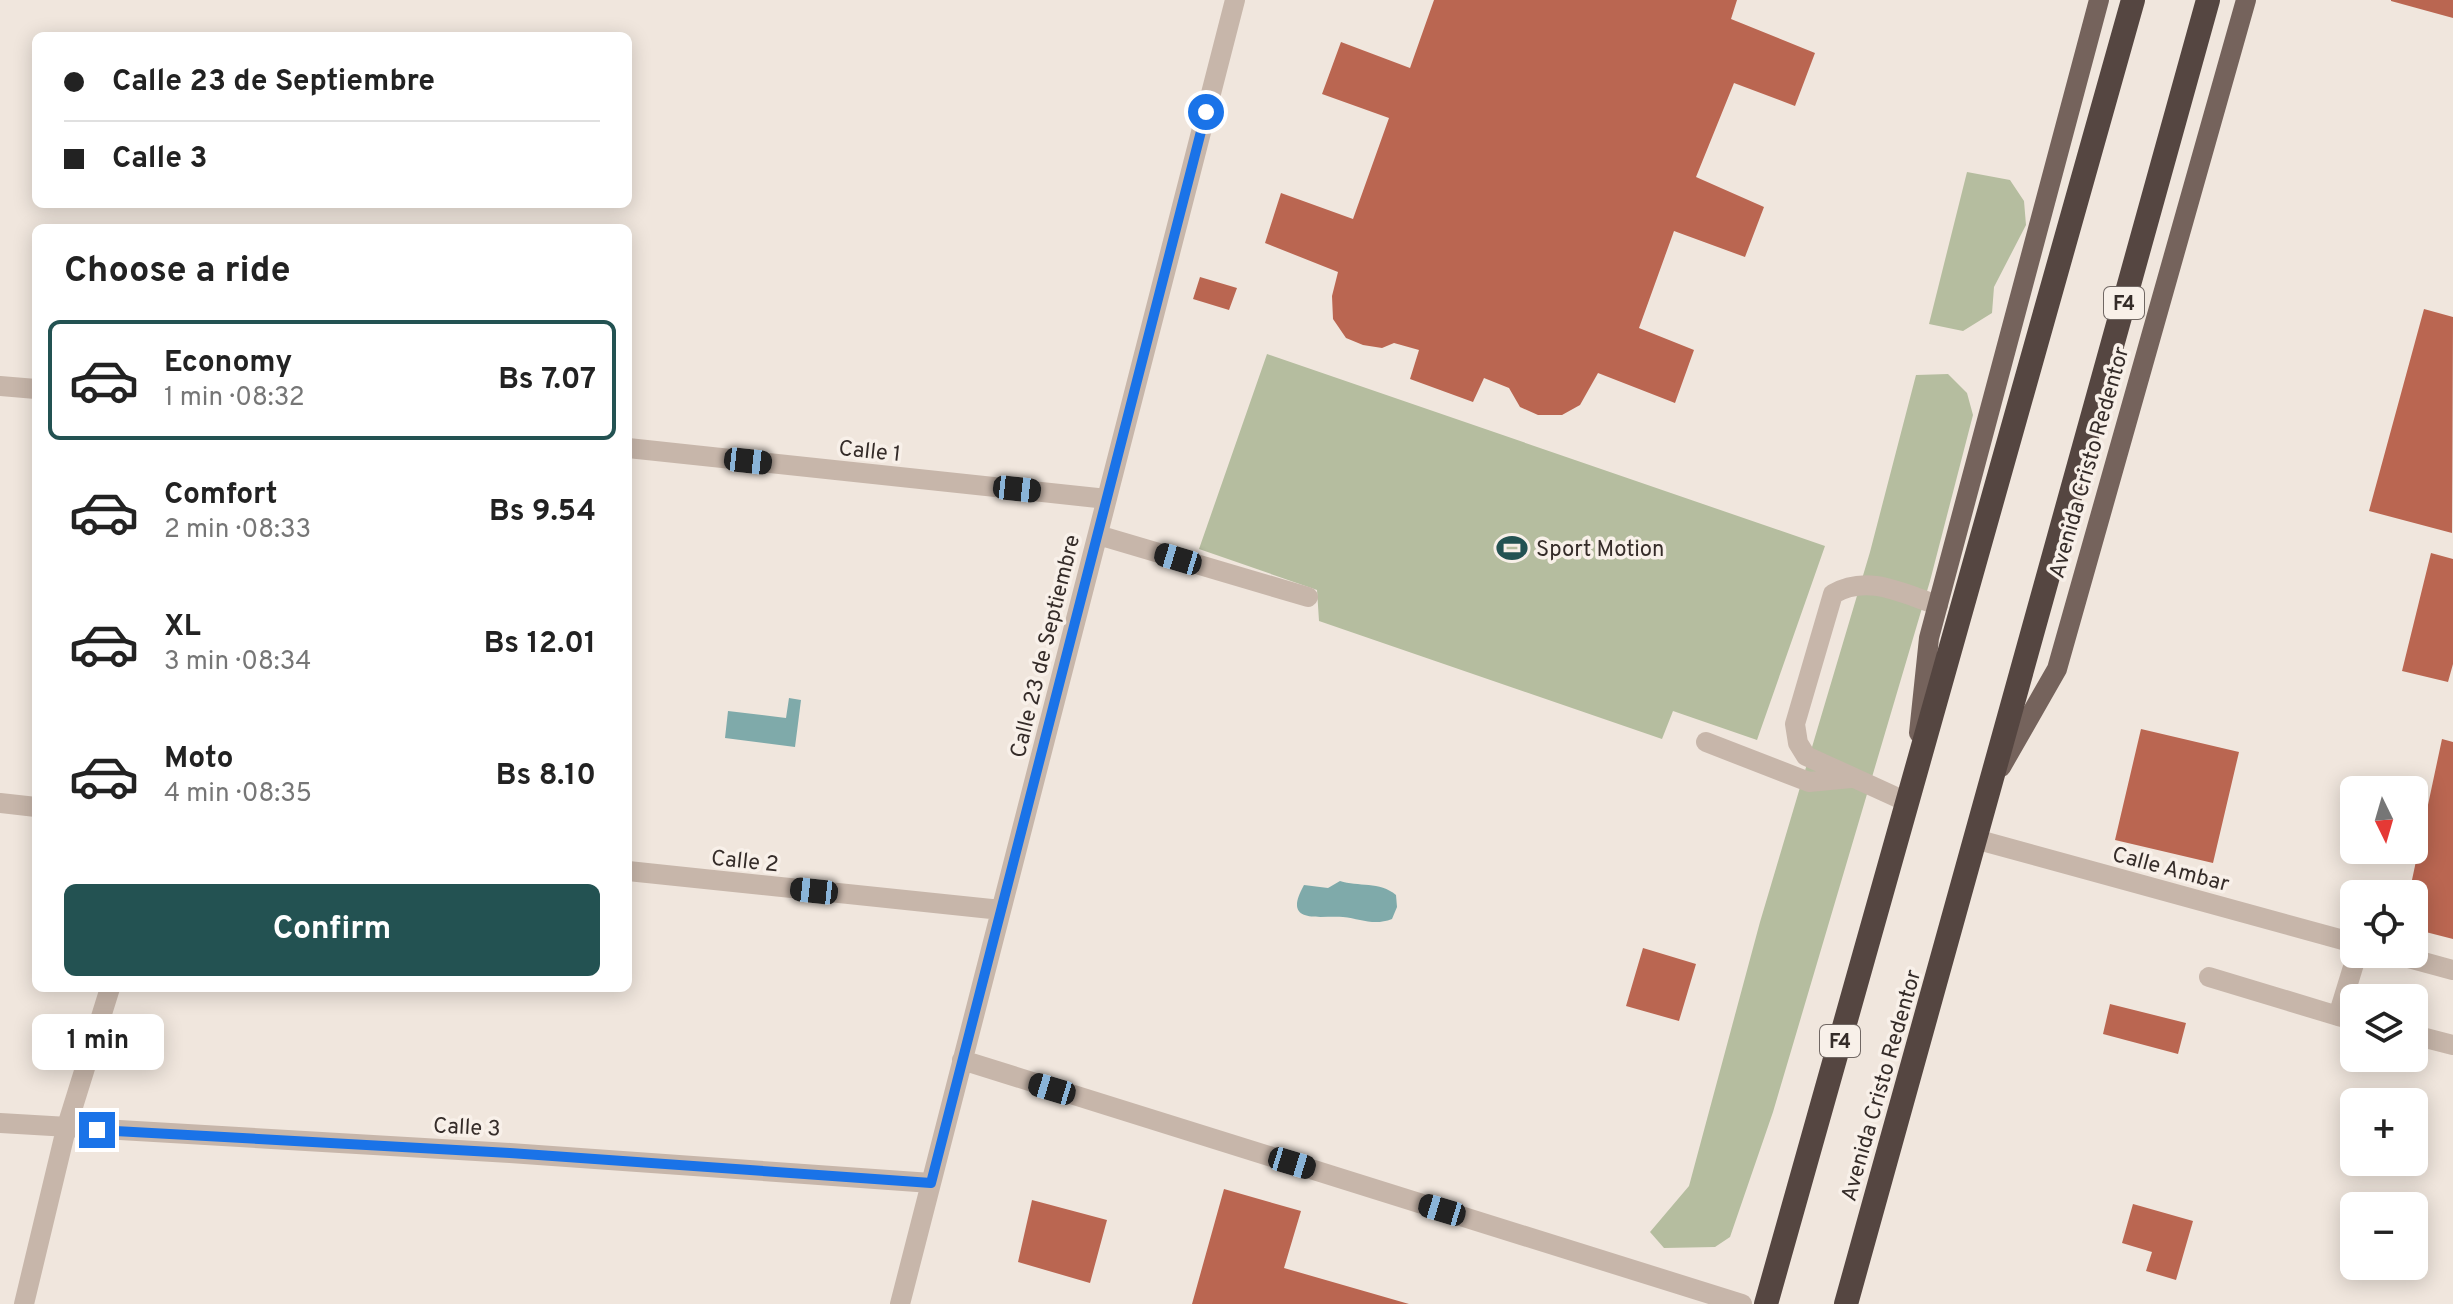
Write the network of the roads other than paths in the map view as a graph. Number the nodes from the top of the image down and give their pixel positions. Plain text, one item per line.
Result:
1 (1235, 0) edge
2 (2099, 0) edge
3 (2133, 0) edge
4 (2208, 0) edge
5 (2246, 0) edge
6 (0, 386) edge
7 (32, 389) edge
8 (632, 448) edge
9 (1107, 499) junction
10 (1098, 535) junction
11 (1308, 597) dead end
12 (1938, 605) junction
13 (1706, 742) dead end
14 (1853, 778) junction
15 (1914, 778) junction
16 (1990, 788) junction
17 (1907, 802) junction
18 (0, 803) edge
19 (32, 807) edge
20 (1975, 839) junction
21 (632, 871) edge
22 (1001, 910) junction
23 (2340, 939) edge
24 (2428, 963) edge
25 (2453, 970) edge
26 (2209, 977) dead end
27 (109, 992) edge
28 (2340, 1016) edge
29 (2428, 1039) edge
30 (2453, 1045) edge
31 (962, 1060) junction
32 (0, 1123) edge
33 (66, 1129) junction
34 (931, 1183) junction
35 (24, 1304) edge
36 (900, 1304) edge
37 (1742, 1304) edge
38 (1766, 1304) edge
39 (1846, 1304) edge

1 - 9 street, Calle 23 de Septiembre
2 - 12 main road
3 - 15 highway, F4
4 - 16 highway, Avenida Cristo Redentor / F4
5 - 16 main road, Avenida Cristo Redentor
6 - 7 street
8 - 9 street, Calle 1
9 - 10 street, Calle 23 de Septiembre
10 - 11 street
10 - 22 street, Calle 23 de Septiembre
12 - 14 street
12 - 15 main road
13 - 14 street
14 - 17 street
15 - 17 highway, F4
16 - 20 highway, Avenida Cristo Redentor / F4
17 - 38 highway, F4
18 - 19 street
20 - 23 street, Calle Ambar
20 - 39 highway, Avenida Cristo Redentor / F4
21 - 22 street, Calle 2
22 - 31 street, Calle 23 de Septiembre
24 - 25 street
26 - 28 street
27 - 33 street
29 - 30 street
31 - 34 street, Calle 23 de Septiembre
31 - 37 street
32 - 33 street, Calle 3
33 - 34 street, Calle 3
33 - 35 street
34 - 36 street, Calle 23 de Septiembre

